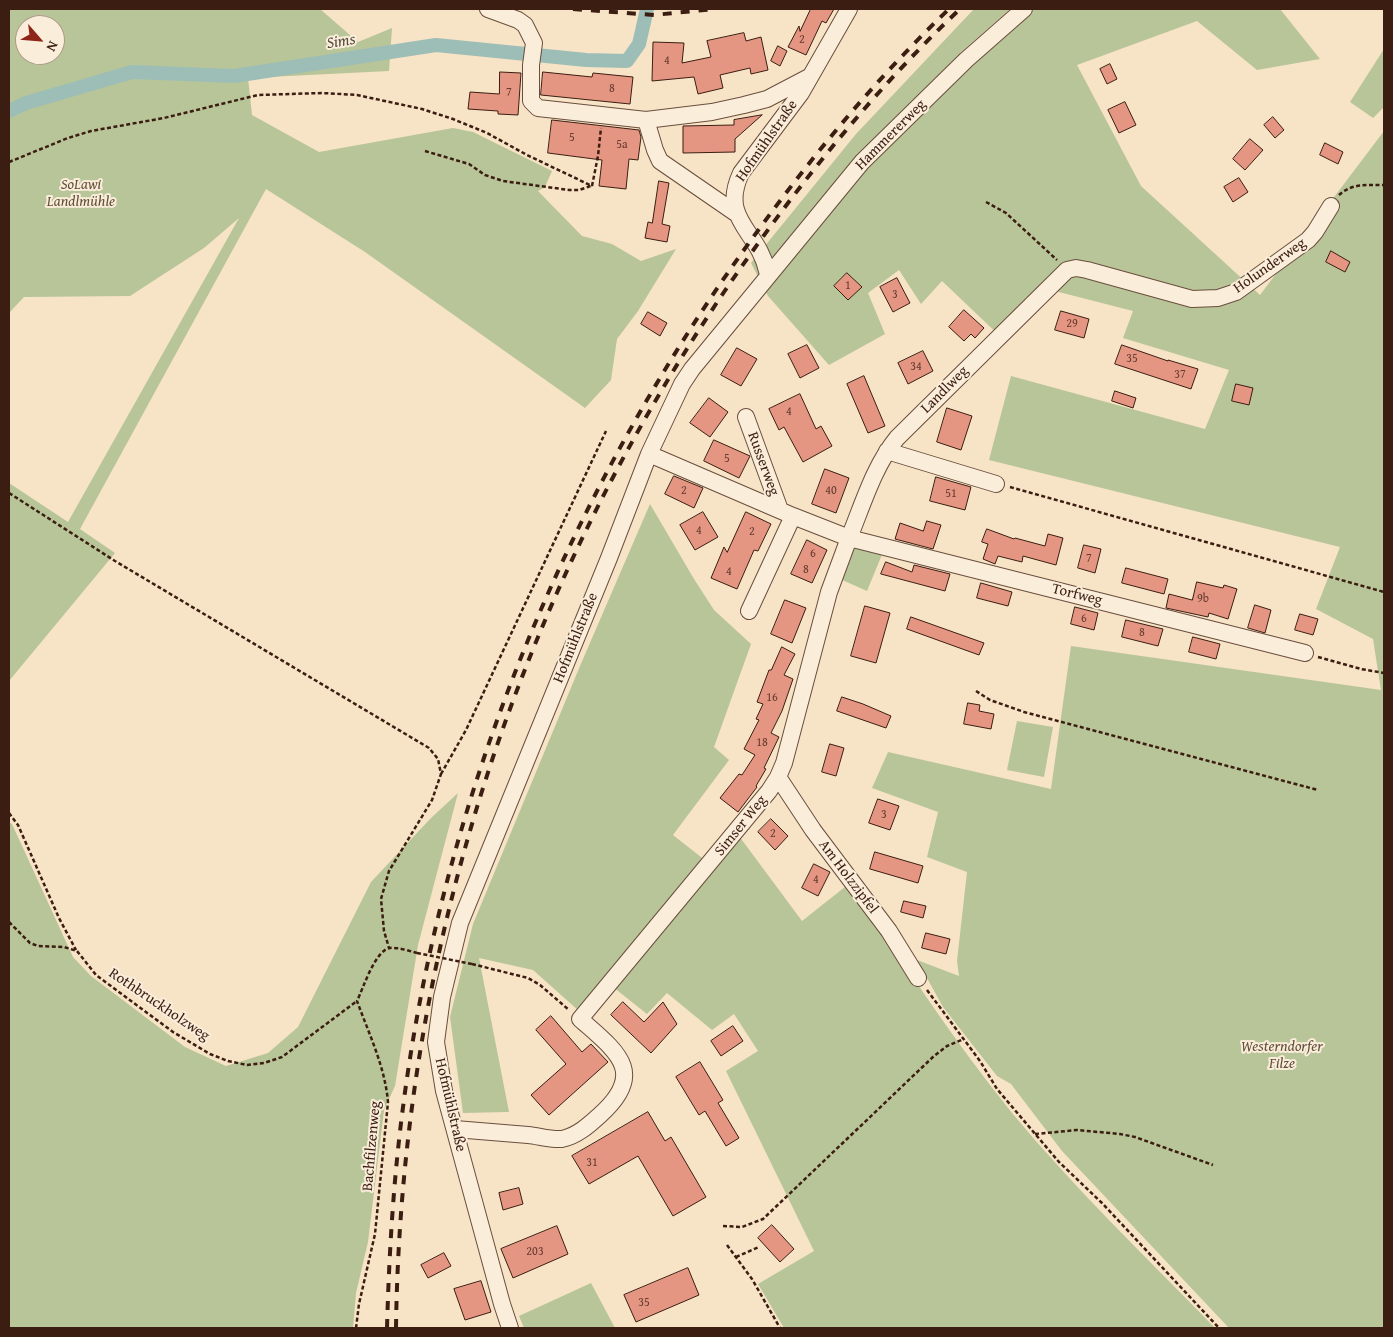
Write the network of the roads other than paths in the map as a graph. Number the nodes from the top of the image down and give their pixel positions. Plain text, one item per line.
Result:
1 (488, 9) edge
2 (849, 9) edge
3 (1024, 9) edge
4 (809, 77) junction
5 (767, 99) junction
6 (646, 120) junction
7 (780, 121) junction
8 (1332, 206) road end
9 (737, 214) junction
10 (1072, 269) joint
11 (770, 273) junction
12 (746, 417) dead end
13 (886, 451) junction
14 (649, 454) junction
15 (996, 484) road end
16 (787, 513) junction
17 (849, 538) junction
18 (750, 611) dead end
19 (1305, 653) road end
20 (778, 777) junction
21 (918, 978) road end
22 (455, 1129) junction
23 (510, 1328) edge

1 - 6 street
2 - 4 street, Hofmühlstraße
3 - 11 street, Hammererweg
4 - 5 street
4 - 7 street, Hofmühlstraße
5 - 6 street
5 - 7 street
6 - 9 street
7 - 9 street, Hofmühlstraße
8 - 10 street, Holunderweg
9 - 11 street, Hofmühlstraße
10 - 13 street, Landlweg
11 - 14 street, Hofmühlstraße
12 - 16 street, Russerweg
13 - 15 street
13 - 17 street, Landlweg
14 - 16 street
14 - 22 street, Hofmühlstraße
16 - 17 street
16 - 18 street
17 - 19 street, Torfweg
17 - 20 street, Simser Weg
20 - 21 street, Am Holzzipfel
20 - 22 street, Simser Weg
22 - 23 street, Hofmühlstraße

